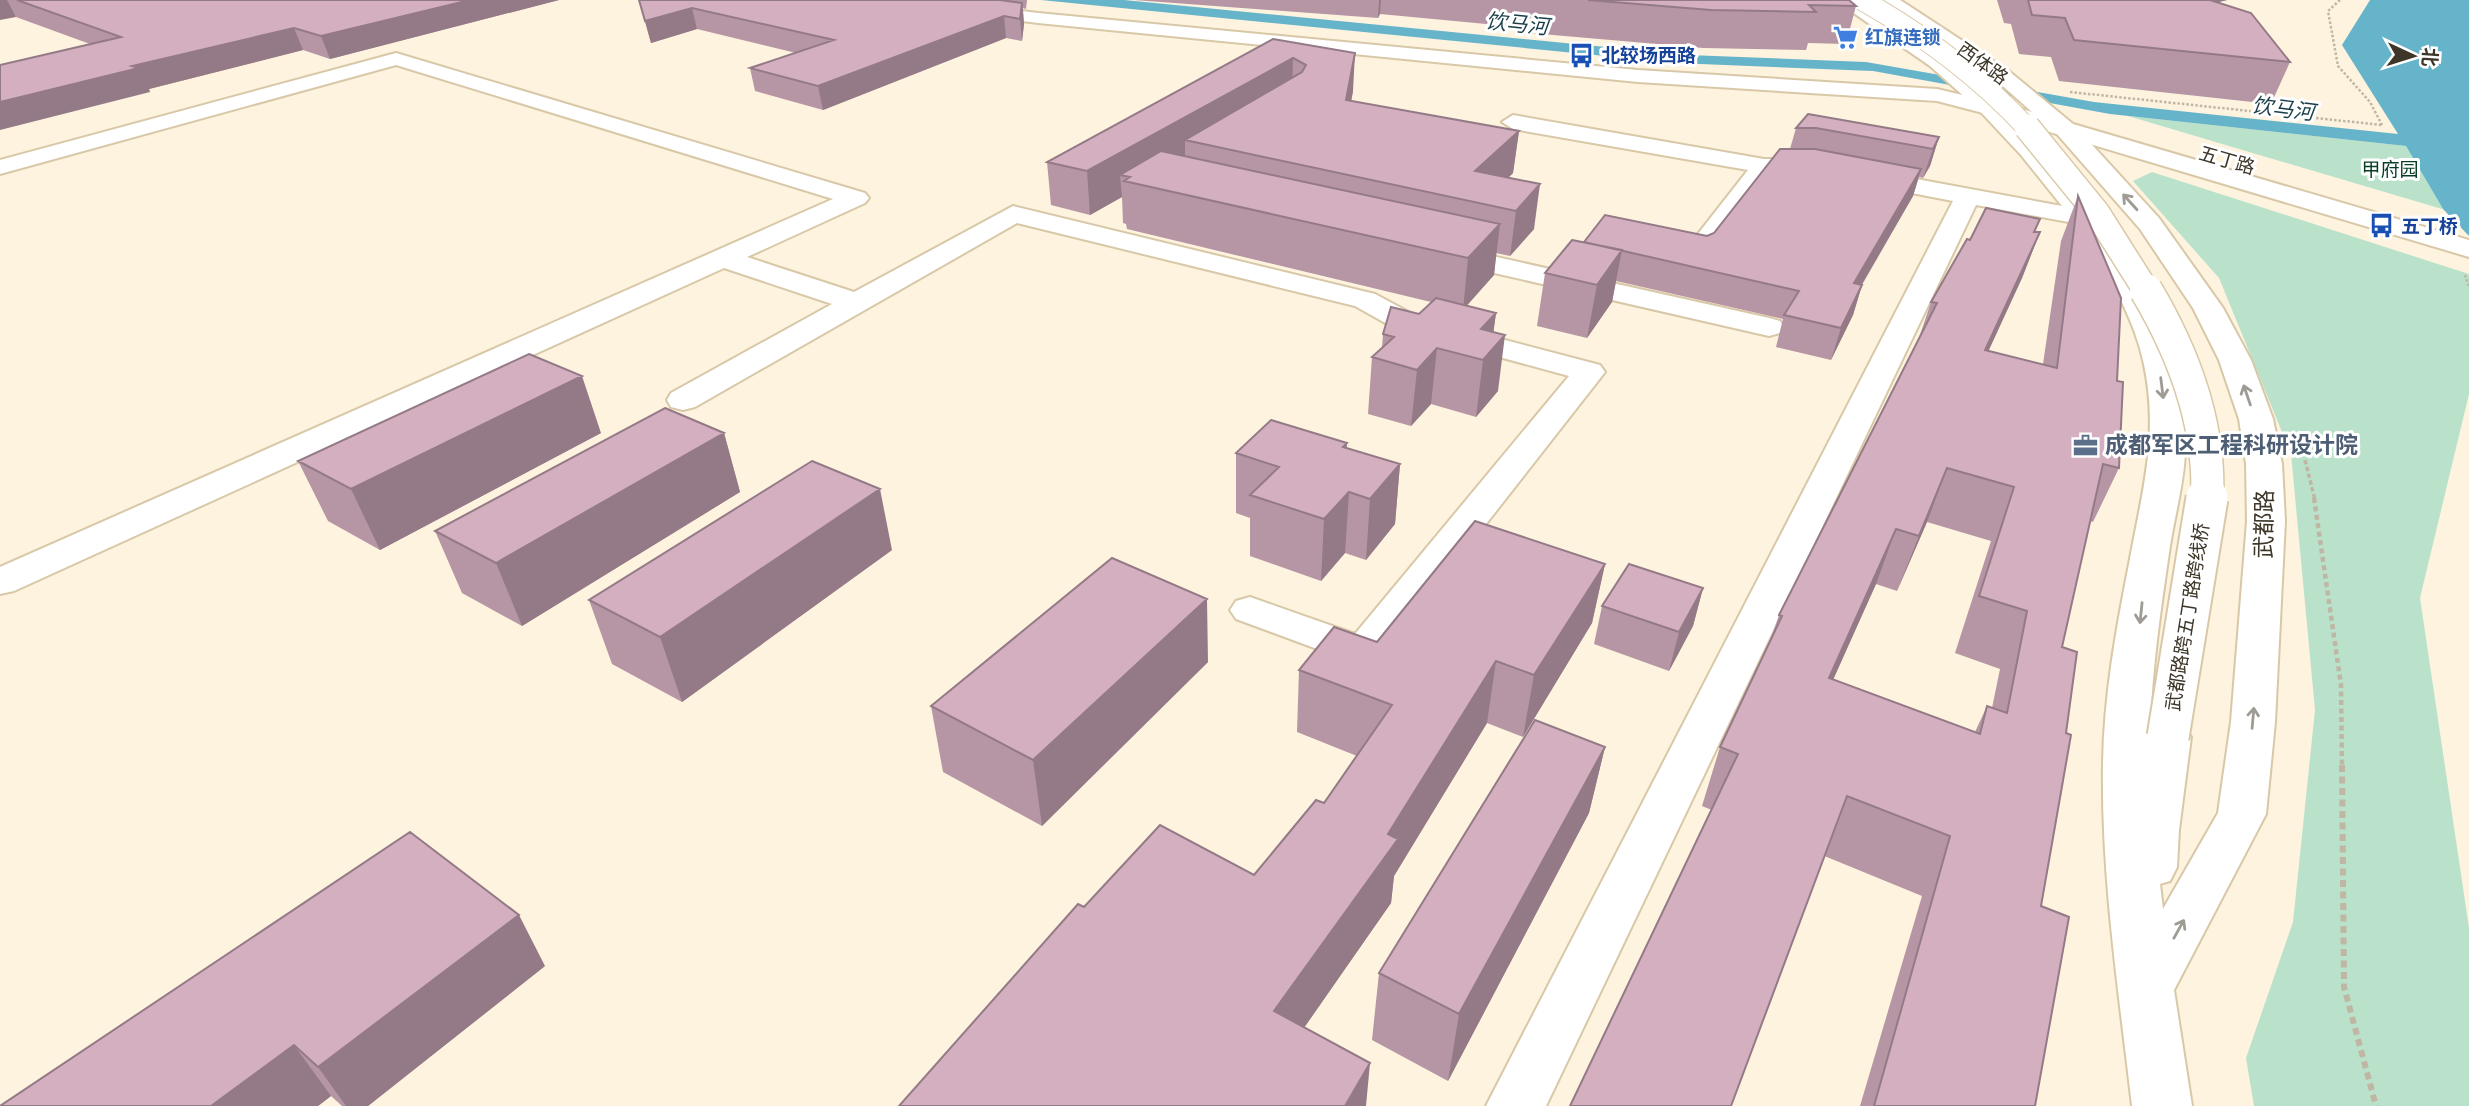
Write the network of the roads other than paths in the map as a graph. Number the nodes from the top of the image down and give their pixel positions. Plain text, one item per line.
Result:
1 (895, 0) edge
2 (922, 0) edge
3 (1844, 0) edge
4 (1862, 0) edge
5 (1888, 0) edge
6 (965, 4) edge
7 (2015, 104) junction
8 (1513, 122) dead end
9 (1765, 166) junction
10 (0, 167) edge
11 (1967, 198) junction
12 (2081, 218) junction
13 (2412, 223) junction
14 (2469, 231) edge
15 (1416, 246) edge
16 (2469, 249) edge
17 (1697, 254) edge
18 (722, 258) junction
19 (856, 302) junction
20 (1769, 327) dead end
21 (683, 400) dead end
22 (0, 582) edge
23 (1250, 610) dead end
24 (2146, 989) junction
25 (1516, 1106) edge
26 (2162, 1106) edge

1 - 6 street
2 - 6 street
3 - 7 street, 西体路
4 - 24 street, 武都路跨五丁路跨线桥, bridge
5 - 7 street, 西体路
6 - 7 street
7 - 12 street
7 - 13 street, 五丁路
7 - 13 street, 五丁路
24 -> 7 street, 武都路
8 - 9 street
9 - 11 street
9 - 17 street
10 - 18 street
11 - 12 street
11 - 25 street
12 -> 24 street
13 - 14 street
13 - 16 street
15 - 20 street
18 - 19 street
18 - 22 street
19 - 21 street
19 - 23 street
24 - 26 street

